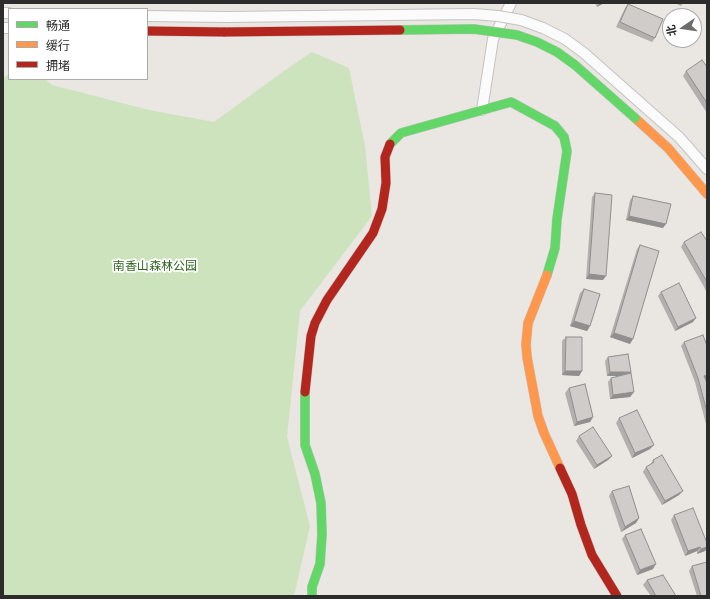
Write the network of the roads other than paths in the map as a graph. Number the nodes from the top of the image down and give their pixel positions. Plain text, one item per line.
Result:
1 (511, 3) edge
2 (148, 16) edge
3 (148, 31) edge
4 (482, 110) junction
5 (707, 169) edge
6 (707, 194) edge
7 (312, 596) edge
8 (617, 596) edge

1 - 4 street
2 - 5 street, bridge
3 - 6 street, bridge
4 - 7 street
4 - 8 street

